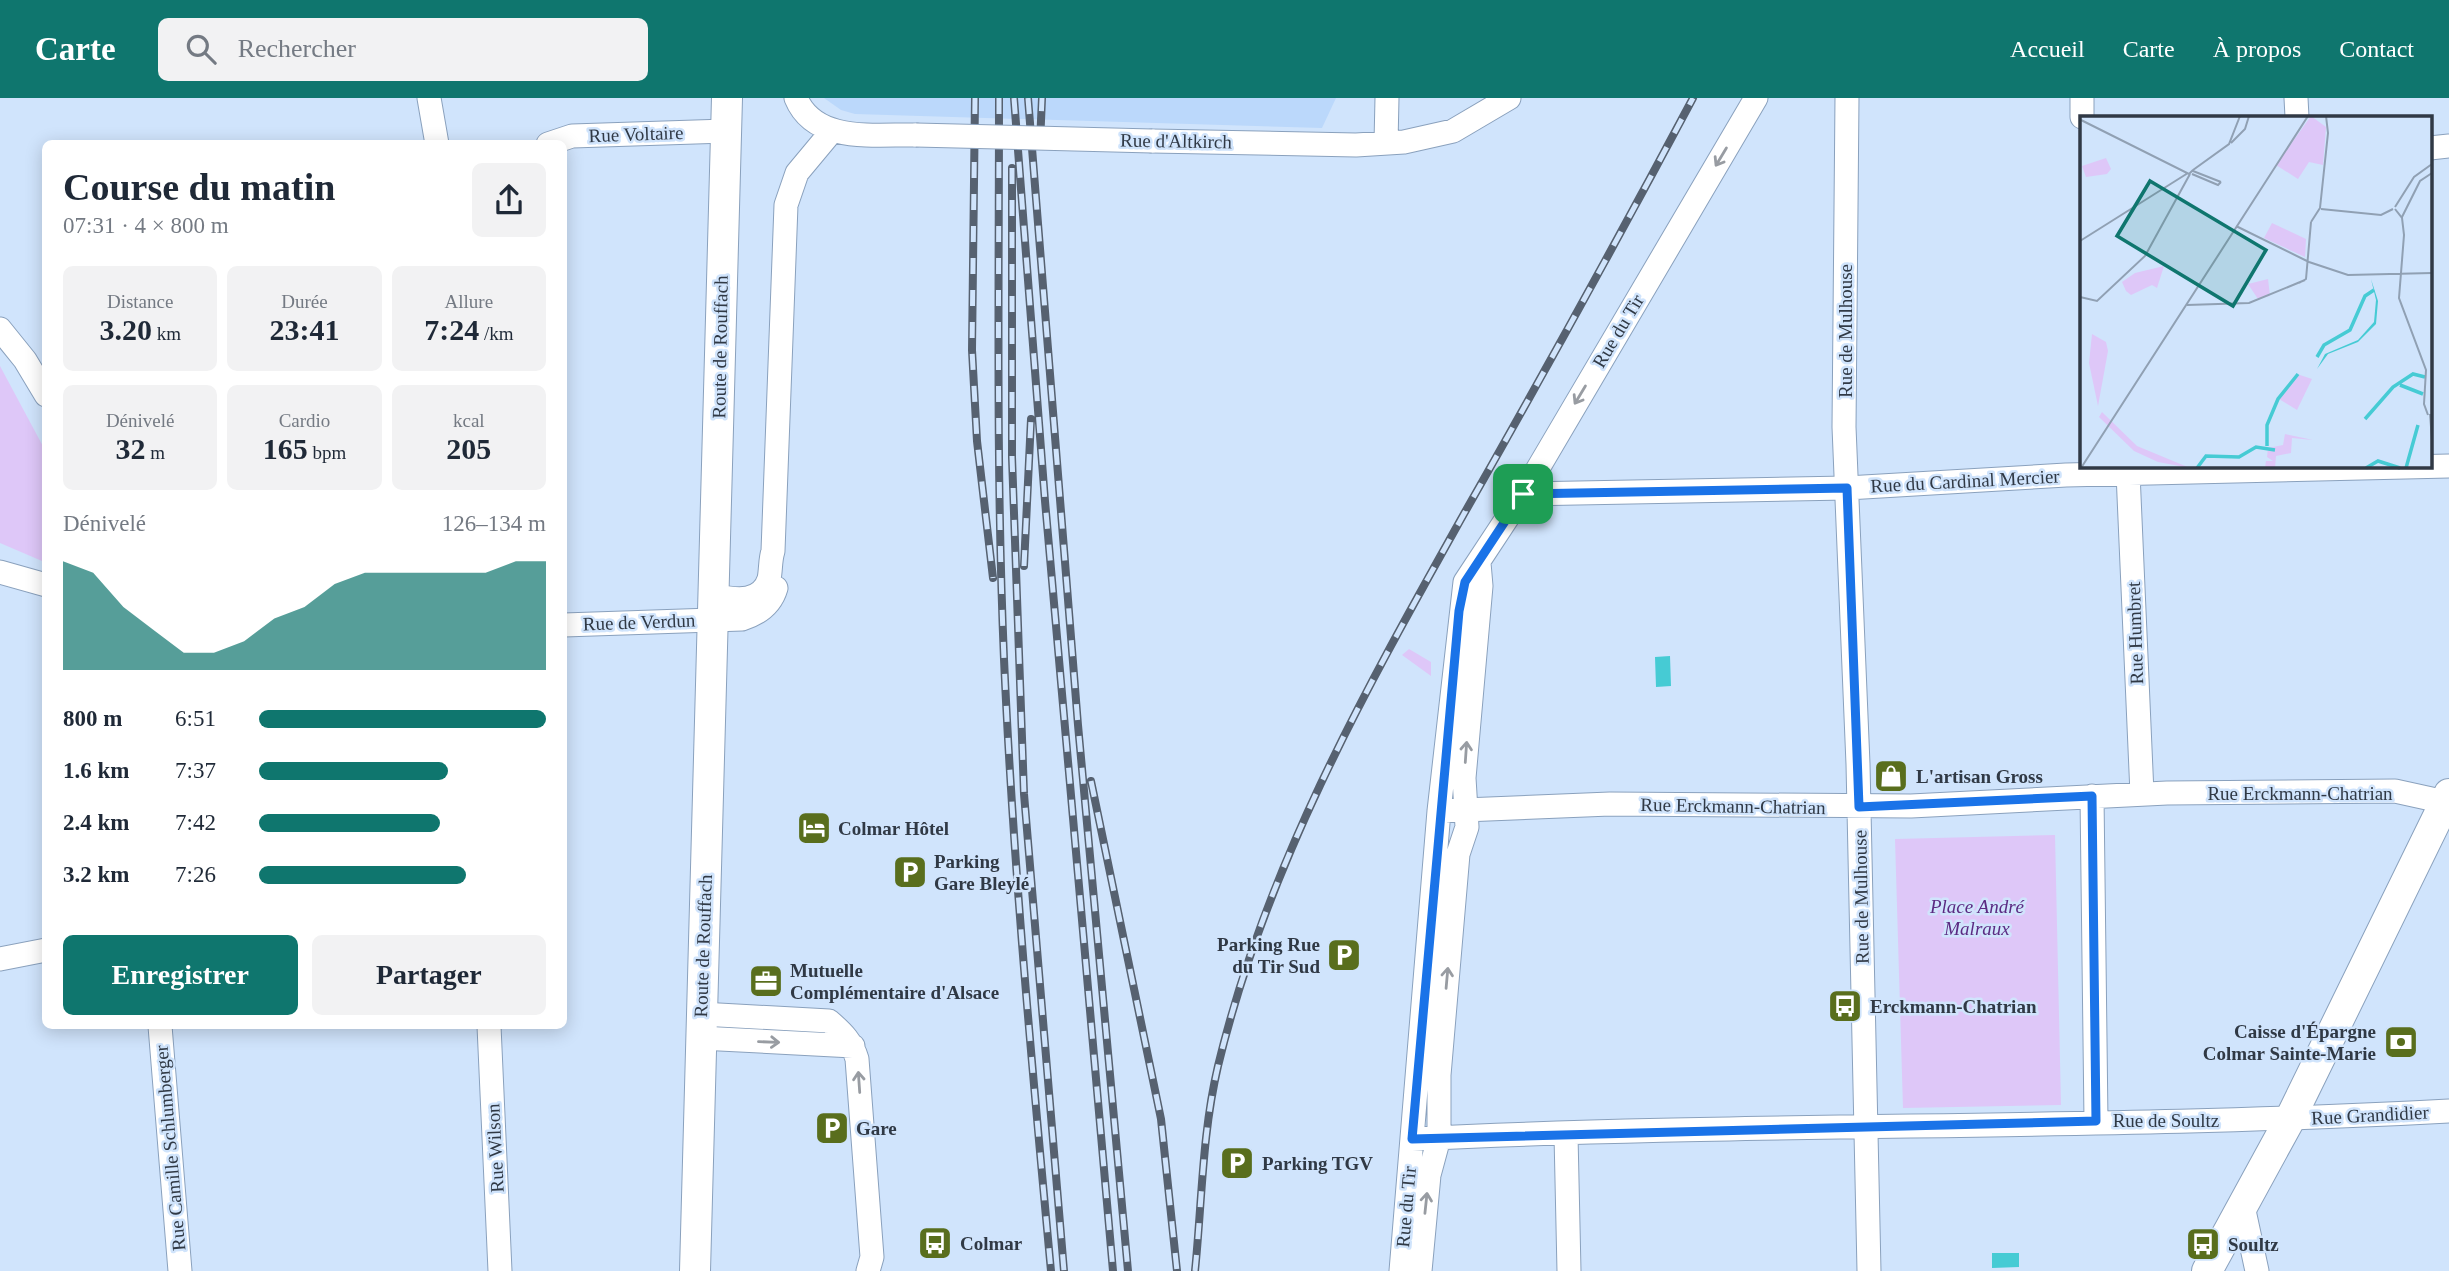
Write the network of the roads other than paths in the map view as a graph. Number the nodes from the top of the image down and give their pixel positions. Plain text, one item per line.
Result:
1 (429, 98) edge
2 (727, 98) edge
3 (796, 98) edge
4 (1387, 98) edge
5 (1509, 98) edge
6 (1756, 98) edge
7 (2082, 98) edge
8 (2296, 98) edge
9 (1846, 100) edge
10 (2082, 116) edge
11 (2297, 116) edge
12 (726, 131) junction
13 (832, 131) junction
14 (436, 140) edge
15 (560, 140) edge
16 (1386, 143) junction
17 (0, 328) edge
18 (42, 388) edge
19 (2310, 467) edge
20 (2088, 470) edge
21 (2128, 473) junction
22 (1847, 488) junction
23 (1523, 494) junction
24 (1479, 564) junction
25 (0, 572) edge
26 (42, 584) edge
27 (714, 608) junction
28 (567, 625) edge
29 (2142, 794) junction
30 (2092, 796) junction
31 (2447, 798) edge
32 (1859, 807) junction
33 (1468, 810) junction
34 (1439, 811) junction
35 (42, 951) edge
36 (0, 959) edge
37 (701, 1026) junction
38 (160, 1029) edge
39 (489, 1029) edge
40 (2449, 1111) edge
41 (2290, 1119) junction
42 (2096, 1121) junction
43 (1867, 1128) junction
44 (1566, 1135) junction
45 (1439, 1138) junction
46 (1412, 1139) junction
47 (2243, 1206) junction
48 (180, 1271) edge
49 (500, 1271) edge
50 (695, 1271) edge
51 (868, 1271) edge
52 (1401, 1271) edge
53 (1420, 1271) edge
54 (1569, 1271) edge
55 (1868, 1271) edge
56 (2207, 1271) edge
57 (2257, 1271) edge

1 - 14 street
2 - 12 main road, Route de Rouffach
3 - 13 street
4 - 16 street
5 - 16 street, Rue d'Altkirch
6 -> 23 street, Rue du Tir
7 - 10 street
8 - 11 street
9 - 22 street, Rue de Mulhouse
12 - 15 street, Rue Voltaire
12 - 27 main road, Route de Rouffach
13 - 16 street, Rue d'Altkirch, bridge
13 - 27 street
17 - 18 street
19 - 21 street, Rue du Cardinal Mercier
20 - 21 street, Rue du Cardinal Mercier
20 - 22 street, Rue du Cardinal Mercier
21 - 29 street, Rue Humbret
22 - 23 street, Rue du Cardinal Mercier
22 - 32 street, Rue de Mulhouse
23 - 24 street, Rue du Tir
33 -> 24 street, Rue du Tir
24 - 34 street, Rue du Tir
25 - 26 street
27 - 28 street, Rue de Verdun
27 - 37 main road, Route de Rouffach
29 - 30 street, Rue Erckmann-Chatrian
29 - 31 street, Rue Erckmann-Chatrian
30 - 32 street, Rue Erckmann-Chatrian
30 - 42 street
31 - 41 main road
32 - 33 street, Rue Erckmann-Chatrian
32 - 43 street, Rue de Mulhouse
33 - 34 street, Rue Erckmann-Chatrian
45 -> 33 street, Rue du Tir
34 - 46 street, Rue du Tir
35 - 36 street
37 - 50 main road, Route de Rouffach
51 -> 37 street
38 - 48 street, Rue Camille Schlumberger
39 - 49 street, Rue Wilson
40 - 41 street, Rue Grandidier
41 - 42 street, Rue de Soultz
41 - 47 main road
42 - 43 street, Rue de Soultz
43 - 44 street, Rue de Soultz
43 - 55 street, Rue de Mulhouse
44 - 45 street, Rue de Soultz
44 - 54 street
45 - 46 street, Rue de Soultz
53 -> 45 street, Rue du Tir
46 - 52 street, Rue du Tir
47 - 56 main road
47 - 57 street

